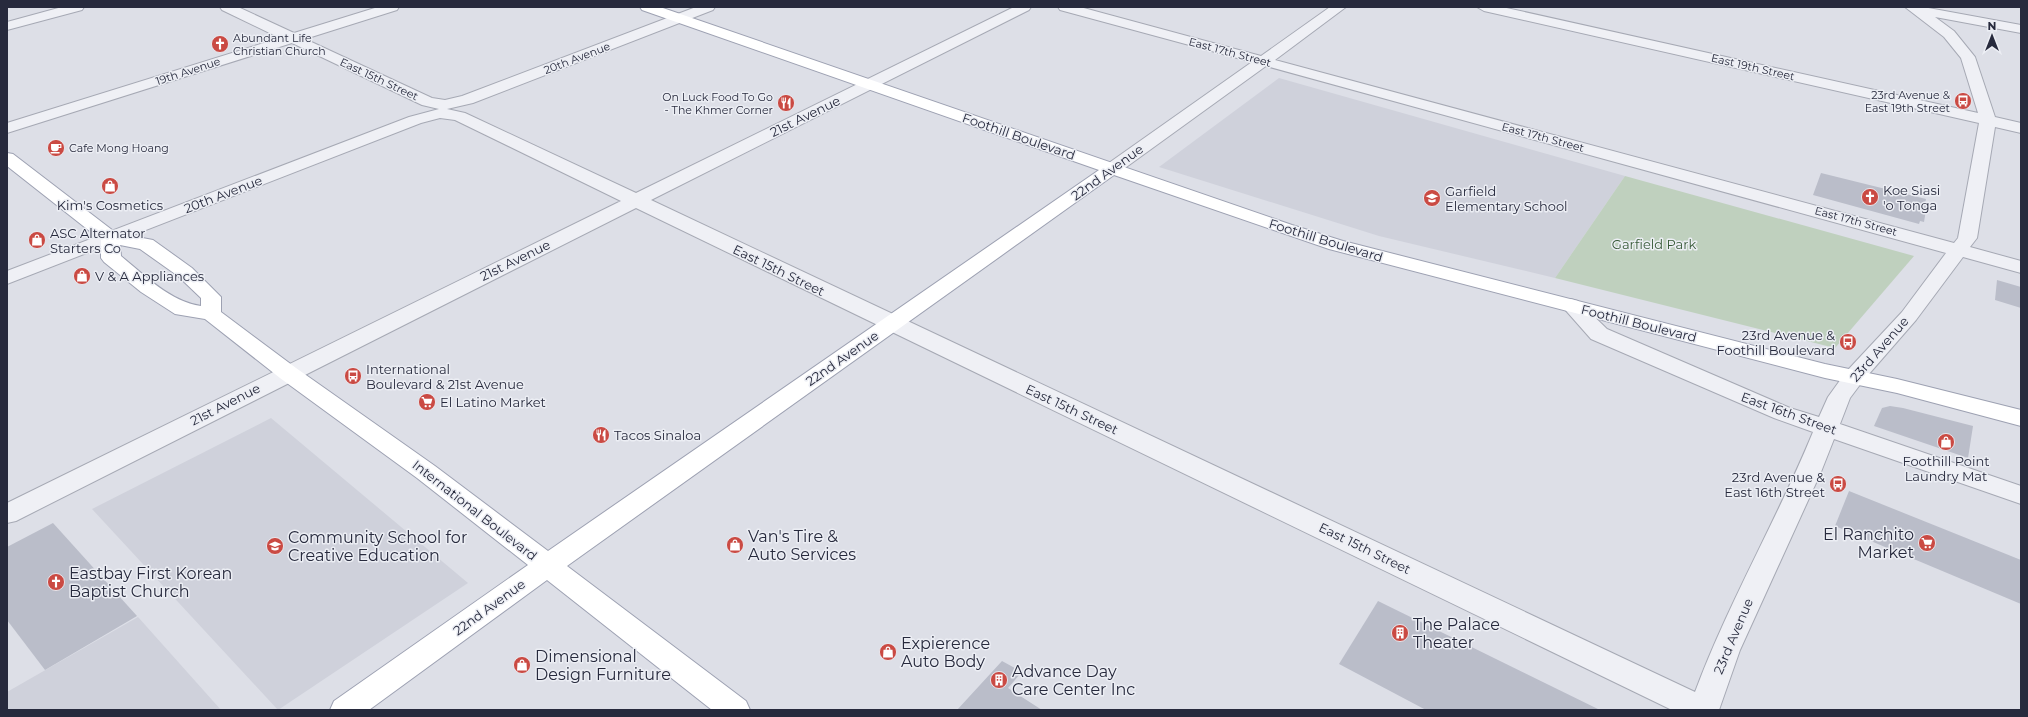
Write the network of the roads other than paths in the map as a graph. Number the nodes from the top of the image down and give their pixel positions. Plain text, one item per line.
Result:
1 (77, 7) edge
2 (227, 7) edge
3 (392, 7) edge
4 (647, 7) edge
5 (708, 7) edge
6 (1024, 7) edge
7 (1065, 7) edge
8 (1339, 7) edge
9 (1484, 7) edge
10 (1911, 8) edge
11 (679, 18) junction
12 (7, 26) edge
13 (2021, 29) edge
14 (293, 39) junction
15 (1263, 61) junction
16 (869, 84) junction
17 (442, 109) junction
18 (1988, 120) junction
19 (7, 128) edge
20 (2021, 128) edge
21 (7, 144) edge
22 (7, 158) edge
23 (1112, 169) junction
24 (634, 201) junction
25 (110, 238) junction
26 (1958, 249) junction
27 (2021, 266) edge
28 (7, 278) edge
29 (1571, 305) junction
30 (211, 314) junction
31 (890, 324) junction
32 (288, 372) junction
33 (1854, 377) junction
34 (2021, 418) edge
35 (1828, 427) junction
36 (2021, 495) edge
37 (7, 514) edge
38 (547, 566) junction
39 (345, 710) edge
40 (735, 710) edge
41 (1703, 710) edge

1 - 12 street
2 - 14 street, East 15th Street
3 - 14 street, 19th Avenue
4 - 11 main road, Foothill Boulevard
5 - 11 street, 20th Avenue
6 - 16 street, 21st Avenue
7 - 15 street, East 17th Street
8 - 15 street, 22nd Avenue
9 - 18 street, East 19th Street
10 - 13 street
10 - 18 street, 23rd Avenue
11 - 16 main road, Foothill Boulevard
11 - 17 street, 20th Avenue
14 - 17 street, East 15th Street
14 - 19 street, 19th Avenue
15 - 23 street, 22nd Avenue
15 - 26 street, East 17th Street
16 - 23 main road, Foothill Boulevard
16 - 24 street, 21st Avenue
17 - 24 street, East 15th Street
17 - 25 street, 20th Avenue
18 - 20 street, East 19th Street
18 - 26 street, 23rd Avenue
21 - 22 main road
22 - 25 main road
23 - 29 main road, Foothill Boulevard
23 - 31 main road, 22nd Avenue
24 - 31 street, East 15th Street
24 - 32 street, 21st Avenue
25 - 28 street, 20th Avenue
25 - 30 main road, International Boulevard
25 - 30 main road
26 - 27 street, East 17th Street
26 - 33 street, 23rd Avenue
29 - 33 main road, Foothill Boulevard
29 - 35 street, East 16th Street
30 - 32 main road, International Boulevard
31 - 38 main road, 22nd Avenue
31 - 41 street, East 15th Street
32 - 37 street, 21st Avenue
32 - 38 main road, International Boulevard
33 - 34 main road, Foothill Boulevard
33 - 35 street, 23rd Avenue
35 - 36 street, East 16th Street
35 - 41 street, 23rd Avenue
38 - 39 main road, 22nd Avenue
38 - 40 main road, International Boulevard

